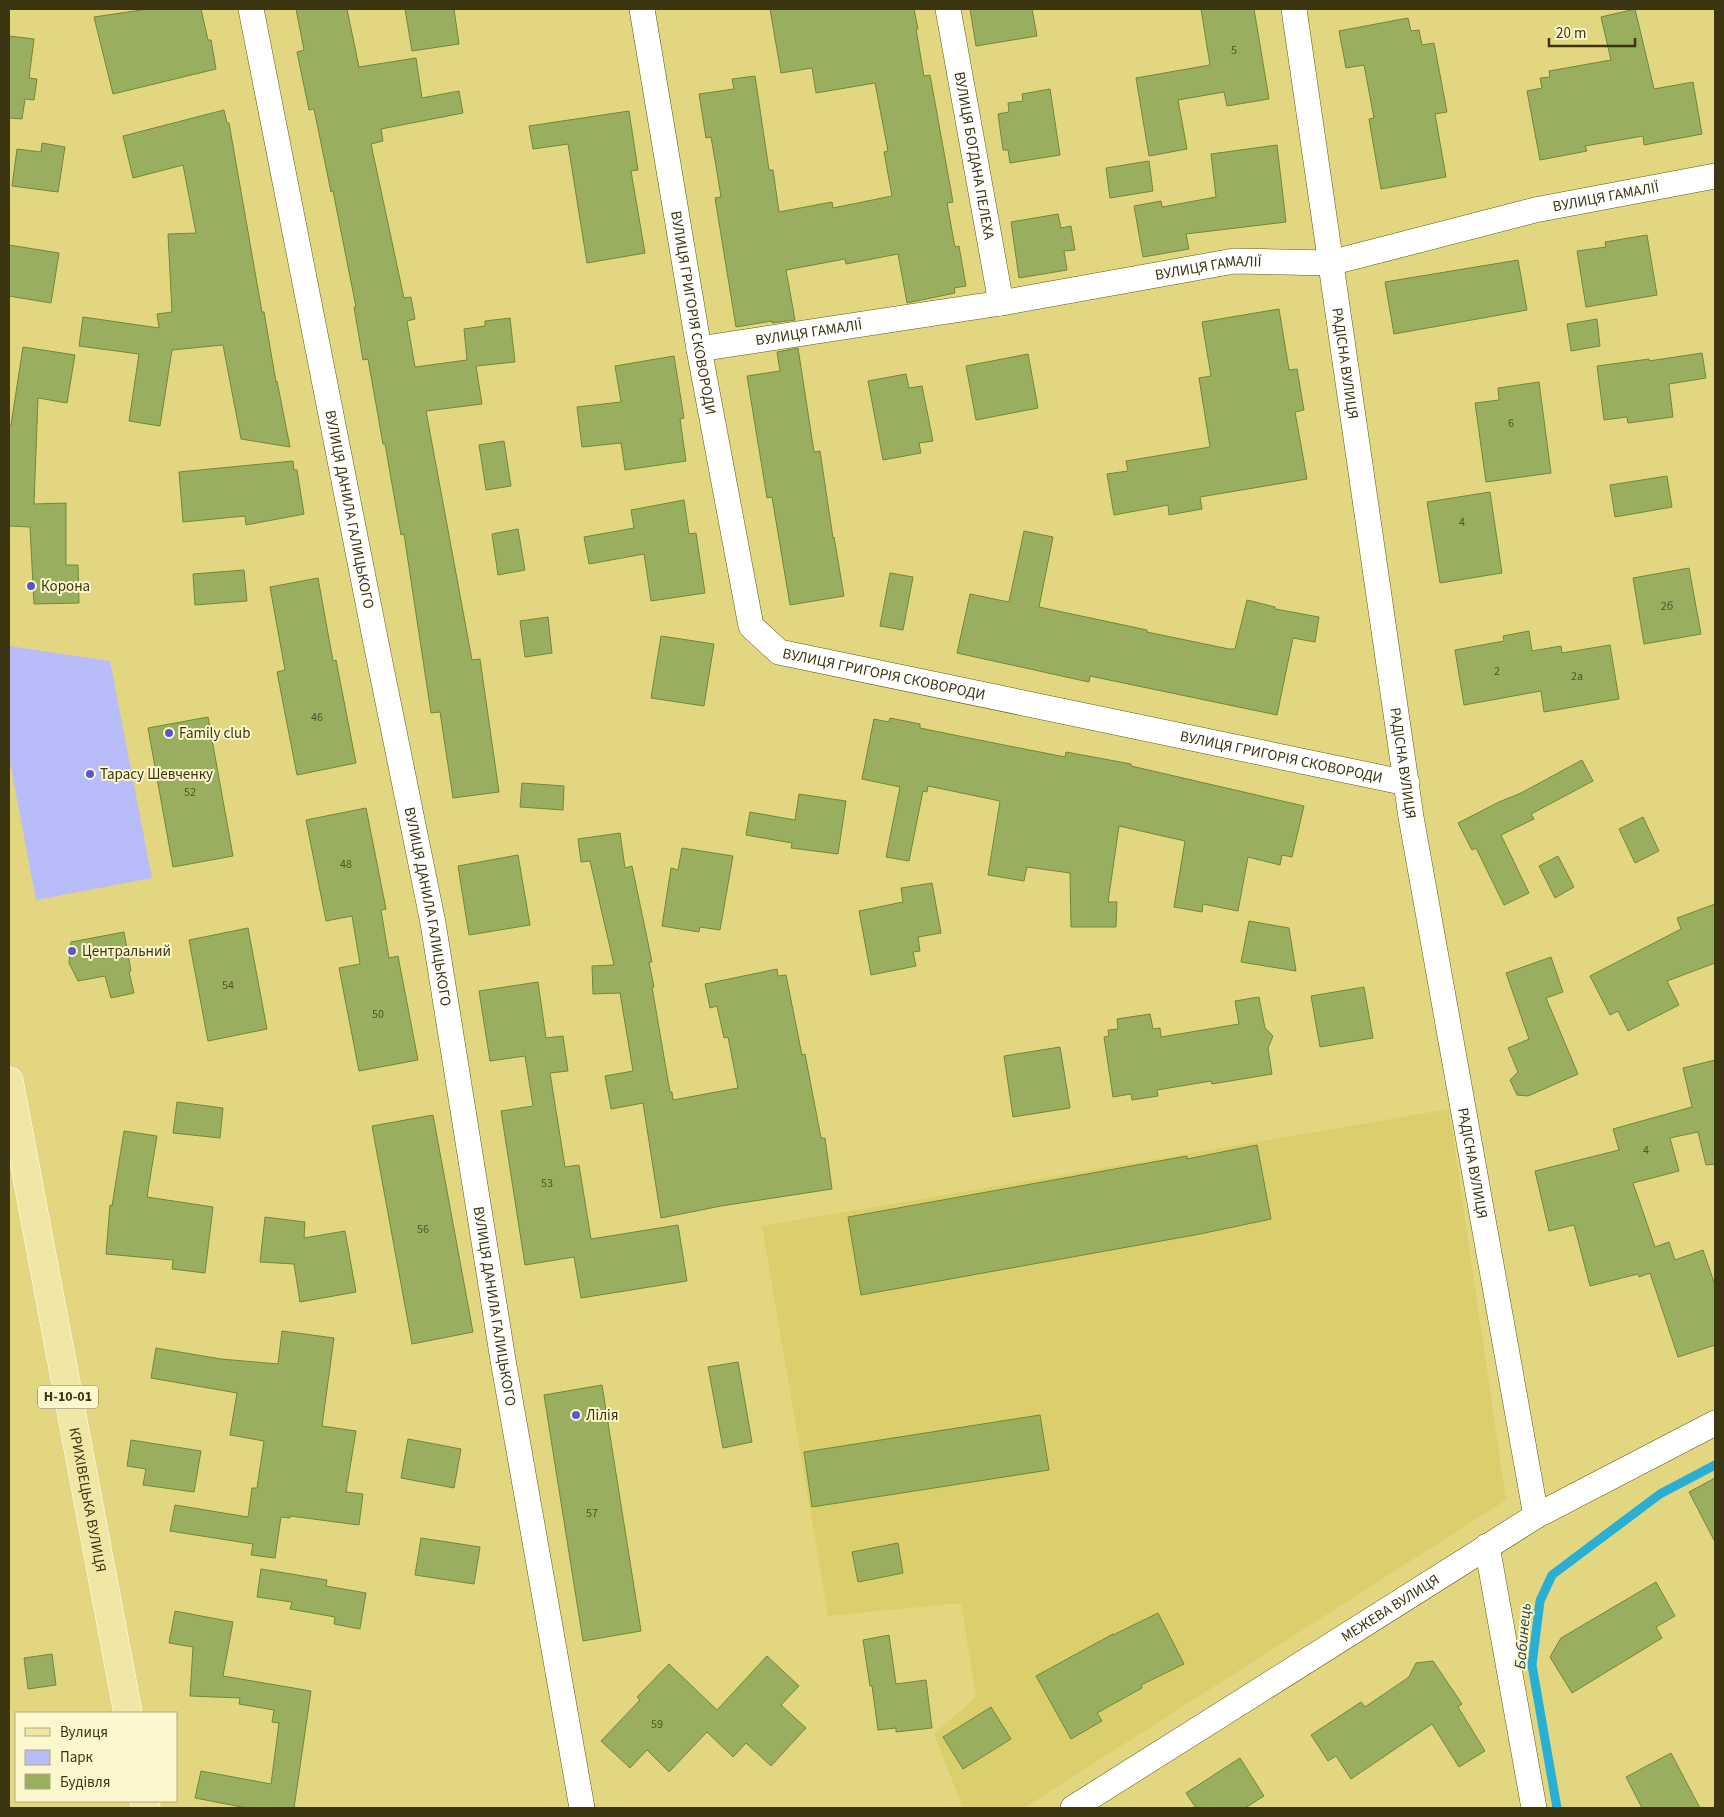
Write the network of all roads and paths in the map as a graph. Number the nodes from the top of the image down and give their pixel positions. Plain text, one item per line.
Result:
1 (251, 9) edge
2 (642, 9) edge
3 (948, 9) edge
4 (1294, 9) edge
5 (1715, 176) edge
6 (1330, 263) junction
7 (1001, 303) junction
8 (699, 349) junction
9 (1407, 784) junction
10 (9, 1081) edge
11 (1715, 1422) edge
12 (1536, 1516) junction
13 (1487, 1546) junction
14 (128, 1712) edge
15 (582, 1808) edge
16 (1073, 1808) edge
17 (1534, 1808) edge

1 - 15 street, ВУЛИЦЯ ДАНИЛА ГАЛИЦЬКОГО
2 - 8 street, ВУЛИЦЯ ГРИГОРІЯ СКОВОРОДИ
3 - 7 street, ВУЛИЦЯ БОГДАНА ПЕЛЕХА
4 - 6 street, РАДІСНА ВУЛИЦЯ
5 - 6 street, ВУЛИЦЯ ГАМАЛІЇ
6 - 7 street, ВУЛИЦЯ ГАМАЛІЇ
6 - 9 street, РАДІСНА ВУЛИЦЯ
7 - 8 street, ВУЛИЦЯ ГАМАЛІЇ
8 - 9 street, ВУЛИЦЯ ГРИГОРІЯ СКОВОРОДИ
9 - 12 street, РАДІСНА ВУЛИЦЯ
10 - 14 main road, КРИХІВЕЦЬКА ВУЛИЦЯ / Н-10-01
11 - 12 street, МЕЖЕВА ВУЛИЦЯ
12 - 13 street, МЕЖЕВА ВУЛИЦЯ
13 - 16 street, МЕЖЕВА ВУЛИЦЯ
13 - 17 street

